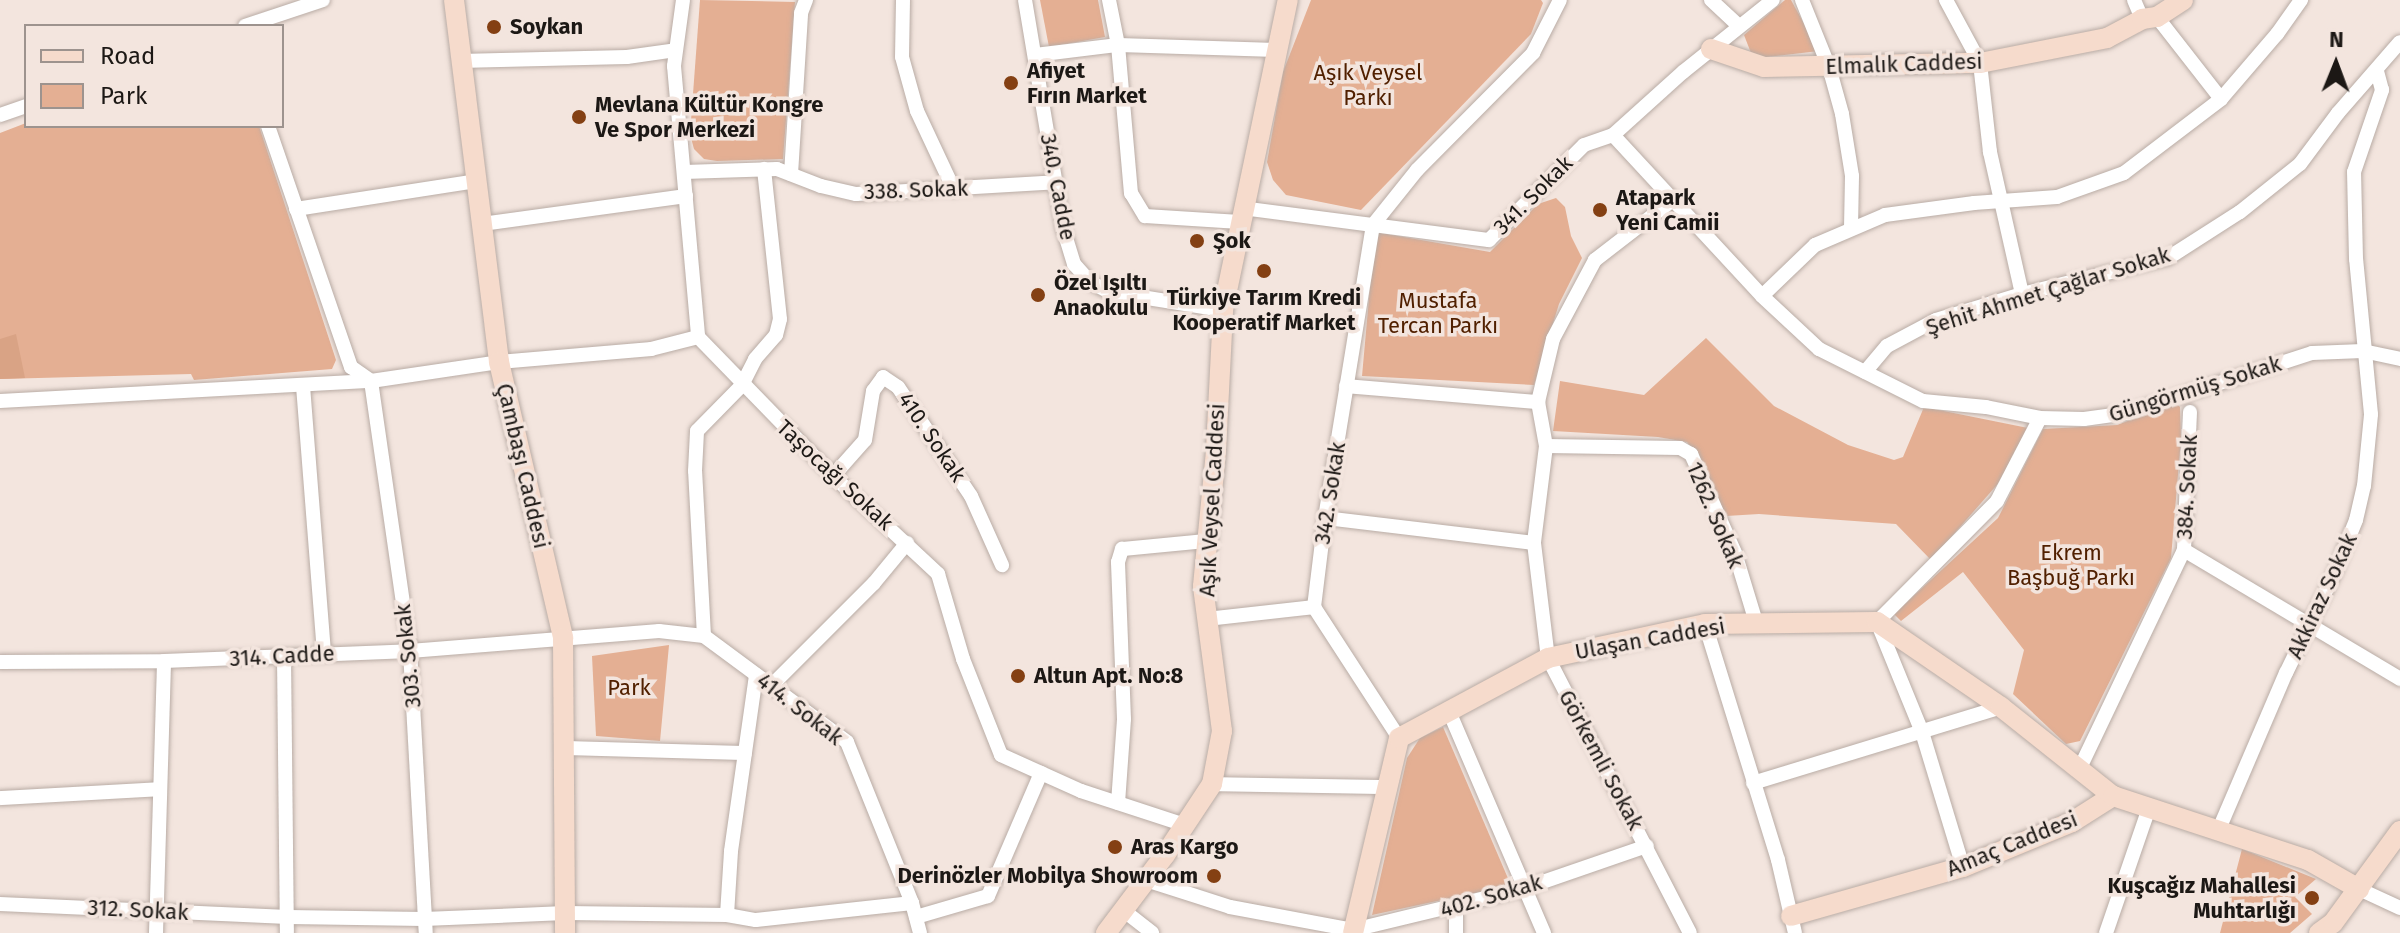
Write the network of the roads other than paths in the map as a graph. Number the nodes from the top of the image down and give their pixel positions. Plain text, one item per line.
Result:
1 (323, 0) edge
2 (454, 0) edge
3 (683, 0) edge
4 (806, 0) edge
5 (903, 0) edge
6 (1025, 0) edge
7 (1109, 0) edge
8 (1288, 0) edge
9 (1302, 0) edge
10 (1559, 0) edge
11 (1711, 0) edge
12 (1773, 0) edge
13 (1802, 0) edge
14 (1946, 0) edge
15 (2183, 0) edge
16 (2301, 0) edge
17 (2144, 12) edge
18 (251, 24) edge
19 (1739, 26) junction
20 (2400, 42) edge
21 (1279, 44) junction
22 (1118, 45) junction
23 (1711, 49) junction
24 (676, 50) junction
25 (1035, 55) junction
26 (459, 61) junction
27 (1980, 63) junction
28 (1829, 67) junction
29 (2377, 71) junction
30 (2221, 99) junction
31 (24, 107) edge
32 (0, 115) edge
33 (269, 128) edge
34 (1613, 135) junction
35 (764, 169) junction
36 (684, 172) junction
37 (791, 174) junction
38 (476, 181) junction
39 (1056, 182) junction
40 (954, 190) junction
41 (686, 196) junction
42 (1674, 199) junction
43 (2003, 201) junction
44 (296, 209) junction
45 (1241, 215) junction
46 (482, 224) junction
47 (1373, 225) junction
48 (1851, 229) junction
49 (2022, 294) junction
50 (1762, 296) junction
51 (1223, 310) junction
52 (698, 337) junction
53 (2363, 351) junction
54 (2400, 359) edge
55 (499, 362) junction
56 (1865, 372) junction
57 (371, 381) junction
58 (742, 385) junction
59 (303, 386) junction
60 (1346, 386) junction
61 (0, 401) edge
62 (1538, 402) junction
63 (2190, 412) dead end
64 (2040, 418) junction
65 (1546, 446) junction
66 (833, 476) junction
67 (1325, 518) junction
68 (1207, 541) junction
69 (907, 543) junction
70 (1534, 543) junction
71 (2184, 550) junction
72 (1002, 565) dead end
73 (1314, 607) junction
74 (1207, 619) junction
75 (1756, 622) junction
76 (1877, 622) junction
77 (1705, 624) junction
78 (2308, 625) junction
79 (704, 636) junction
80 (563, 638) junction
81 (410, 651) junction
82 (324, 653) junction
83 (284, 656) junction
84 (1548, 658) junction
85 (164, 661) junction
86 (0, 662) edge
87 (756, 675) junction
88 (2400, 679) edge
89 (771, 686) junction
90 (2001, 707) junction
91 (1448, 709) junction
92 (1922, 732) junction
93 (1399, 738) junction
94 (564, 748) junction
95 (745, 753) junction
96 (2079, 770) junction
97 (1041, 773) junction
98 (1753, 783) junction
99 (1212, 784) junction
100 (1388, 787) junction
101 (160, 789) junction
102 (2113, 796) junction
103 (0, 798) edge
104 (1118, 803) junction
105 (2149, 808) junction
106 (1185, 825) junction
107 (2219, 829) junction
108 (2400, 831) edge
109 (1647, 846) junction
110 (1963, 867) junction
111 (1146, 880) junction
112 (1522, 889) junction
113 (2359, 889) junction
114 (0, 904) edge
115 (1456, 907) junction
116 (2400, 908) edge
117 (914, 910) junction
118 (1123, 910) junction
119 (158, 911) junction
120 (727, 915) junction
121 (288, 917) junction
122 (565, 923) edge
123 (1793, 925) edge
124 (425, 926) edge
125 (759, 926) edge
126 (1353, 932) edge
127 (156, 933) edge
128 (287, 933) edge
129 (920, 933) edge
130 (1106, 933) edge
131 (1152, 933) edge
132 (1456, 933) edge
133 (1544, 933) edge
134 (1690, 933) edge
135 (2106, 933) edge
136 (2319, 933) edge

1 - 18 street
2 - 26 street, Çambaşı Caddesi
3 - 24 street
4 - 37 street
5 - 40 street
6 - 25 street, 340. Cadde
7 - 22 street
8 - 21 street, Aşık Veysel Caddesi
9 - 21 street, Aşık Veysel Caddesi
10 - 47 street
11 - 19 street
12 - 19 street, 341. Sokak
13 - 28 street
14 - 27 street
15 - 17 street, Elmalık Caddesi
16 - 30 street
17 - 27 street, Elmalık Caddesi
17 - 30 street
19 - 23 street, 341. Sokak
20 - 29 street, Şehit Ahmet Çağlar Sokak
21 - 22 street
21 - 45 street, Aşık Veysel Caddesi
22 - 25 street
22 - 45 street, 341. Sokak
23 - 28 street, Elmalık Caddesi
23 - 34 street, 341. Sokak
24 - 26 street
24 - 36 street
25 - 39 street, 340. Cadde
26 - 38 street, Çambaşı Caddesi
27 - 28 street, Elmalık Caddesi
27 - 43 street
28 - 48 street
29 - 49 street, Şehit Ahmet Çağlar Sokak
29 - 53 street, Akkiraz Sokak
30 - 43 street
31 - 32 street
33 - 44 street
34 - 42 street, Güngörmüş Sokak
34 - 47 street, 341. Sokak
35 - 36 street, 338. Sokak
35 - 37 street, 338. Sokak
35 - 58 street
36 - 41 street
37 - 40 street, 338. Sokak
38 - 44 street
38 - 46 street, Çambaşı Caddesi
39 - 40 street, 338. Sokak
39 - 51 street, 340. Cadde
41 - 46 street
41 - 52 street
42 - 50 street, Güngörmüş Sokak
42 - 62 street, Görkemli Sokak
43 - 48 street
43 - 49 street
44 - 57 street
45 - 47 street, 341. Sokak
45 - 51 street, Aşık Veysel Caddesi
46 - 55 street, Çambaşı Caddesi
47 - 60 street, 342. Sokak
48 - 50 street
49 - 56 street, Şehit Ahmet Çağlar Sokak
50 - 56 street, Güngörmüş Sokak
51 - 68 street, Aşık Veysel Caddesi
52 - 55 street
52 - 58 street, Taşocağı Sokak
53 - 54 street, Güngörmüş Sokak
53 - 64 street, Güngörmüş Sokak
53 - 78 street, Akkiraz Sokak
55 - 57 street
55 - 80 street, Çambaşı Caddesi
56 - 64 street, Güngörmüş Sokak
57 - 59 street
57 - 81 street, 303. Sokak
58 - 66 street, Taşocağı Sokak
58 - 79 street
59 - 61 street
59 - 82 street
60 - 62 street
60 - 67 street, 342. Sokak
62 - 65 street, Görkemli Sokak
63 - 71 street, 384. Sokak
64 - 76 street
65 - 70 street, Görkemli Sokak
65 - 75 street, 1262. Sokak
66 - 69 street, Taşocağı Sokak
66 - 72 street, 410. Sokak
67 - 70 street
67 - 73 street, 342. Sokak
68 - 74 street, Aşık Veysel Caddesi
68 - 104 street
69 - 89 street
69 - 97 street, Taşocağı Sokak
70 - 84 street, Görkemli Sokak
71 - 78 street, 384. Sokak
71 - 96 street
73 - 74 street
73 - 93 street
74 - 99 street, Aşık Veysel Caddesi
75 - 76 street, Ulaşan Caddesi
75 - 77 street, Ulaşan Caddesi
76 - 90 street
76 - 92 street
77 - 84 street, Ulaşan Caddesi
77 - 98 street
78 - 88 street, 384. Sokak
78 - 107 street, Akkiraz Sokak
79 - 80 street
79 - 87 street, 414. Sokak
80 - 81 street, 314. Cadde
80 - 94 street, Çambaşı Caddesi
81 - 82 street, 314. Cadde
81 - 124 street, 303. Sokak
82 - 83 street, 314. Cadde
83 - 85 street, 314. Cadde
83 - 121 street
84 - 91 street, Ulaşan Caddesi
84 - 109 street, Görkemli Sokak
85 - 86 street, 314. Cadde
85 - 101 street
87 - 89 street, 414. Sokak
87 - 95 street
89 - 117 street, 414. Sokak
90 - 92 street
90 - 96 street
91 - 93 street, Ulaşan Caddesi
91 - 112 street
92 - 98 street
92 - 110 street
93 - 100 street
94 - 95 street
94 - 122 street, Çambaşı Caddesi
95 - 120 street
96 - 102 street
97 - 104 street, Taşocağı Sokak
97 - 117 street, 312. Sokak
98 - 123 street
99 - 100 street
99 - 106 street, Aşık Veysel Caddesi
100 - 126 street
101 - 103 street
101 - 119 street
102 - 105 street
102 - 110 street, Amaç Caddesi
104 - 106 street, Taşocağı Sokak
105 - 107 street
105 - 135 street
106 - 111 street, Aşık Veysel Caddesi
107 - 113 street
108 - 113 street
109 - 112 street, 402. Sokak
109 - 134 street, Görkemli Sokak
110 - 123 street, Amaç Caddesi
111 - 118 street, Aşık Veysel Caddesi
111 - 126 street, 402. Sokak
112 - 115 street, 402. Sokak
112 - 133 street
113 - 116 street
113 - 136 street
114 - 119 street, 312. Sokak
115 - 126 street, 402. Sokak
115 - 132 street
117 - 125 street, 312. Sokak
117 - 129 street, 414. Sokak
118 - 130 street, Aşık Veysel Caddesi
118 - 131 street
119 - 121 street, 312. Sokak
119 - 127 street
120 - 122 street, 312. Sokak
120 - 125 street, 312. Sokak
121 - 124 street, 312. Sokak
121 - 128 street
122 - 124 street, 312. Sokak

